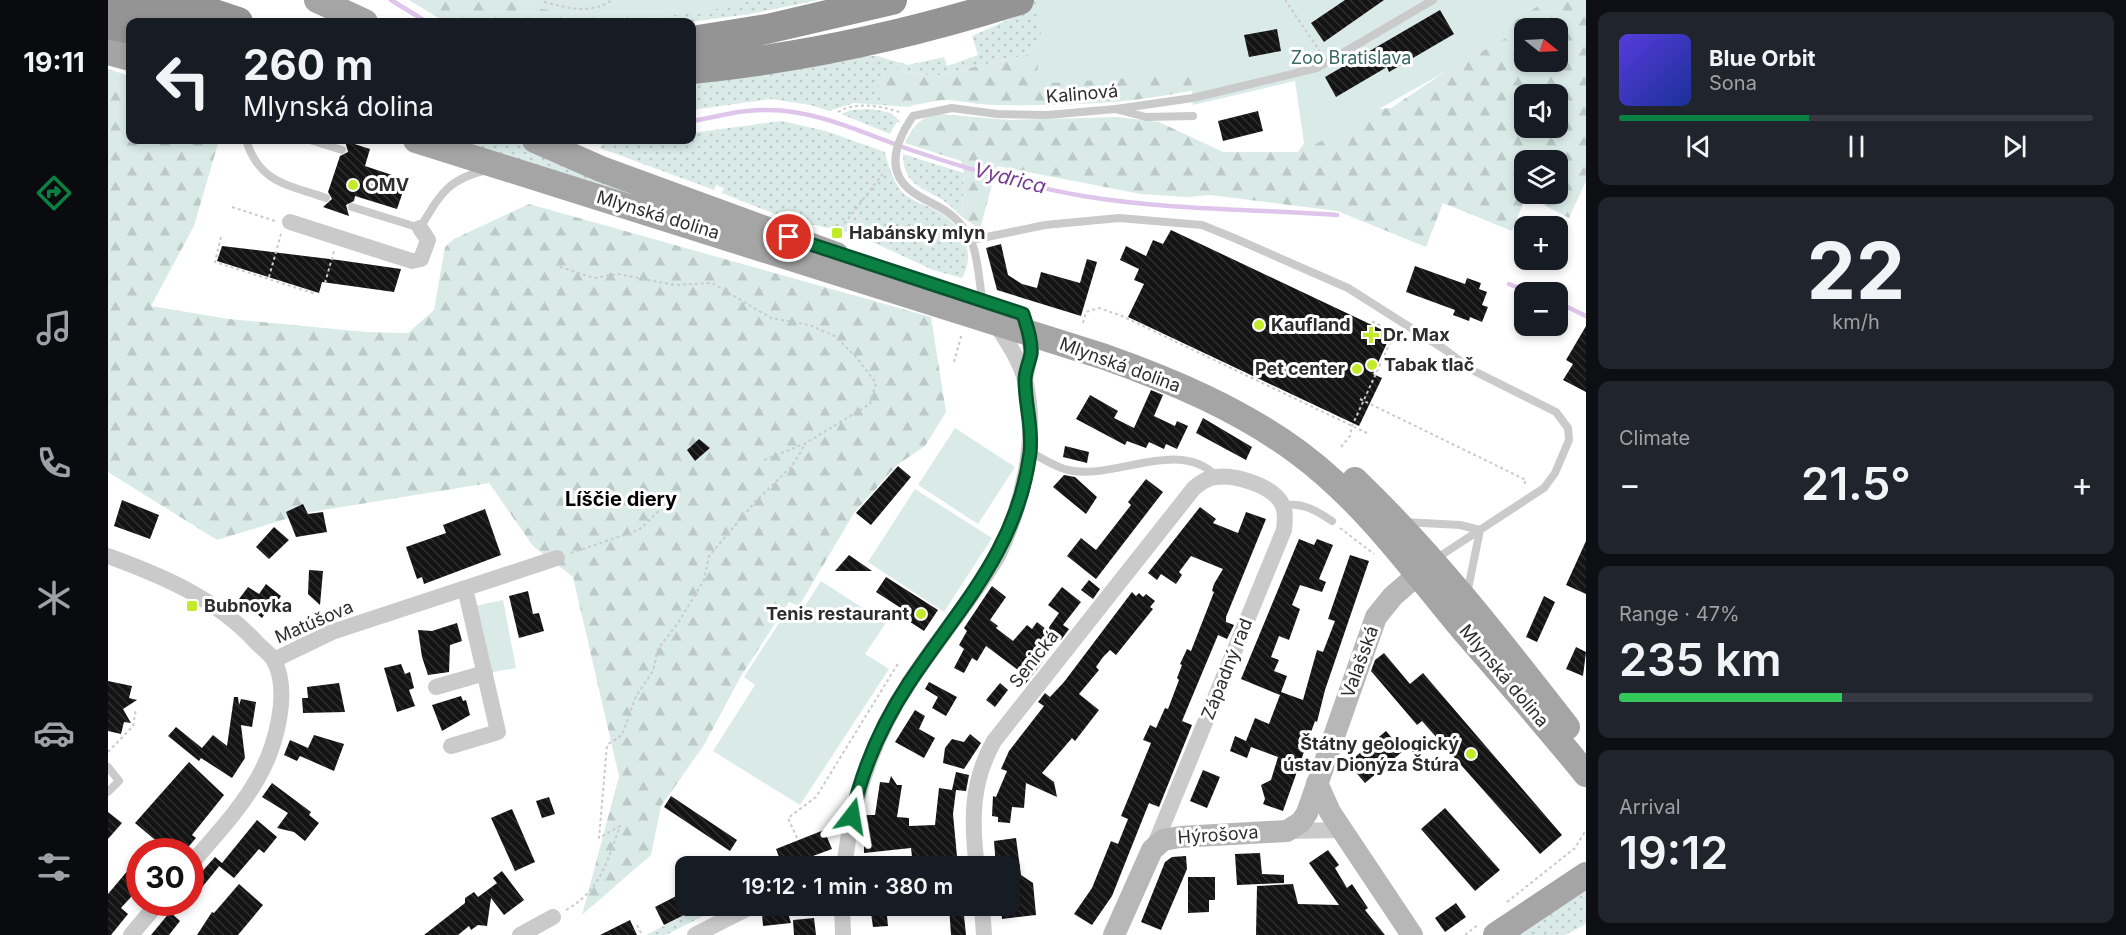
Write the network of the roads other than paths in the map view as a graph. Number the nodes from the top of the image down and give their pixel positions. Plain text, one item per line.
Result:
1 (114, 0) edge
2 (174, 0) edge
3 (317, 0) edge
4 (892, 0) edge
5 (1019, 0) edge
6 (1433, 0) edge
7 (192, 18) edge
8 (226, 18) edge
9 (356, 18) edge
10 (108, 24) edge
11 (126, 28) edge
12 (696, 40) edge
13 (108, 52) edge
14 (126, 57) edge
15 (696, 68) edge
16 (1116, 109) junction
17 (1193, 116) dead end
18 (248, 144) edge
19 (323, 144) edge
20 (428, 144) edge
21 (544, 144) edge
22 (342, 150) dead end
23 (509, 170) junction
24 (326, 198) dead end
25 (352, 207) dead end
26 (286, 224) road end
27 (420, 228) junction
28 (972, 240) junction
29 (989, 313) junction
30 (1026, 323) junction
31 (1025, 379) junction
32 (1030, 452) junction
33 (1216, 477) junction
34 (1283, 506) junction
35 (1332, 521) road end
36 (1397, 521) junction
37 (1480, 530) junction
38 (108, 556) edge
39 (557, 558) road end
40 (1427, 567) junction
41 (465, 588) junction
42 (1466, 598) junction
43 (273, 660) junction
44 (485, 673) junction
45 (436, 687) dead end
46 (451, 746) dead end
47 (1586, 751) edge
48 (108, 767) edge
49 (1586, 774) edge
50 (1317, 783) junction
51 (108, 792) edge
52 (1342, 830) junction
53 (1287, 831) junction
54 (204, 848) edge
55 (1152, 850) junction
56 (1586, 853) edge
57 (846, 856) edge
58 (975, 856) edge
59 (1578, 879) edge
60 (147, 916) edge
61 (732, 916) edge
62 (842, 916) edge
63 (983, 916) edge
64 (553, 917) road end
65 (1490, 928) edge
66 (1116, 934) edge
67 (131, 935) edge
68 (520, 935) edge
69 (695, 935) edge
70 (843, 935) edge
71 (984, 935) edge
72 (1412, 935) edge

1 - 7 highway
2 - 8 highway
3 - 9 main road
4 - 12 highway
5 - 15 highway
6 - 16 lane, Kalinová
10 - 11 highway
13 - 14 main road
16 - 17 lane
16 - 28 lane, Kalinová
18 - 24 lane
19 - 22 lane
20 - 23 main road, Mlynská dolina
21 - 29 main road, Mlynská dolina
23 - 27 lane
23 - 29 main road, Mlynská dolina
25 - 27 lane
26 - 27 street
28 - 29 lane
28 - 37 lane
29 - 30 main road, Mlynská dolina
29 - 31 street
30 - 31 street
30 - 36 main road, Mlynská dolina
30 - 40 main road, Mlynská dolina
31 - 32 street
32 - 33 lane
32 - 57 street
33 - 34 street
33 - 58 street, Senická
34 - 35 lane
34 - 55 street, Západný rad
36 - 37 lane
36 - 40 main road, Mlynská dolina
37 - 40 lane
37 - 42 lane
38 - 43 street
39 - 41 street, Matúšova
40 - 42 main road, Mlynská dolina
40 - 49 main road, Mlynská dolina
40 - 50 street, Valašská
41 - 43 street, Matúšova
41 - 44 street
42 - 47 main road, Mlynská dolina
43 - 54 street, Matúšova
44 - 45 street
44 - 46 street
48 - 51 lane
50 - 52 street
50 - 53 street, Valašská
52 - 53 street
52 - 72 street
53 - 55 street, Hýrošova
55 - 66 street, Západný rad
56 - 59 main road
59 - 65 main road
60 - 67 street
61 - 69 street
62 - 70 street
63 - 71 street
64 - 68 street

